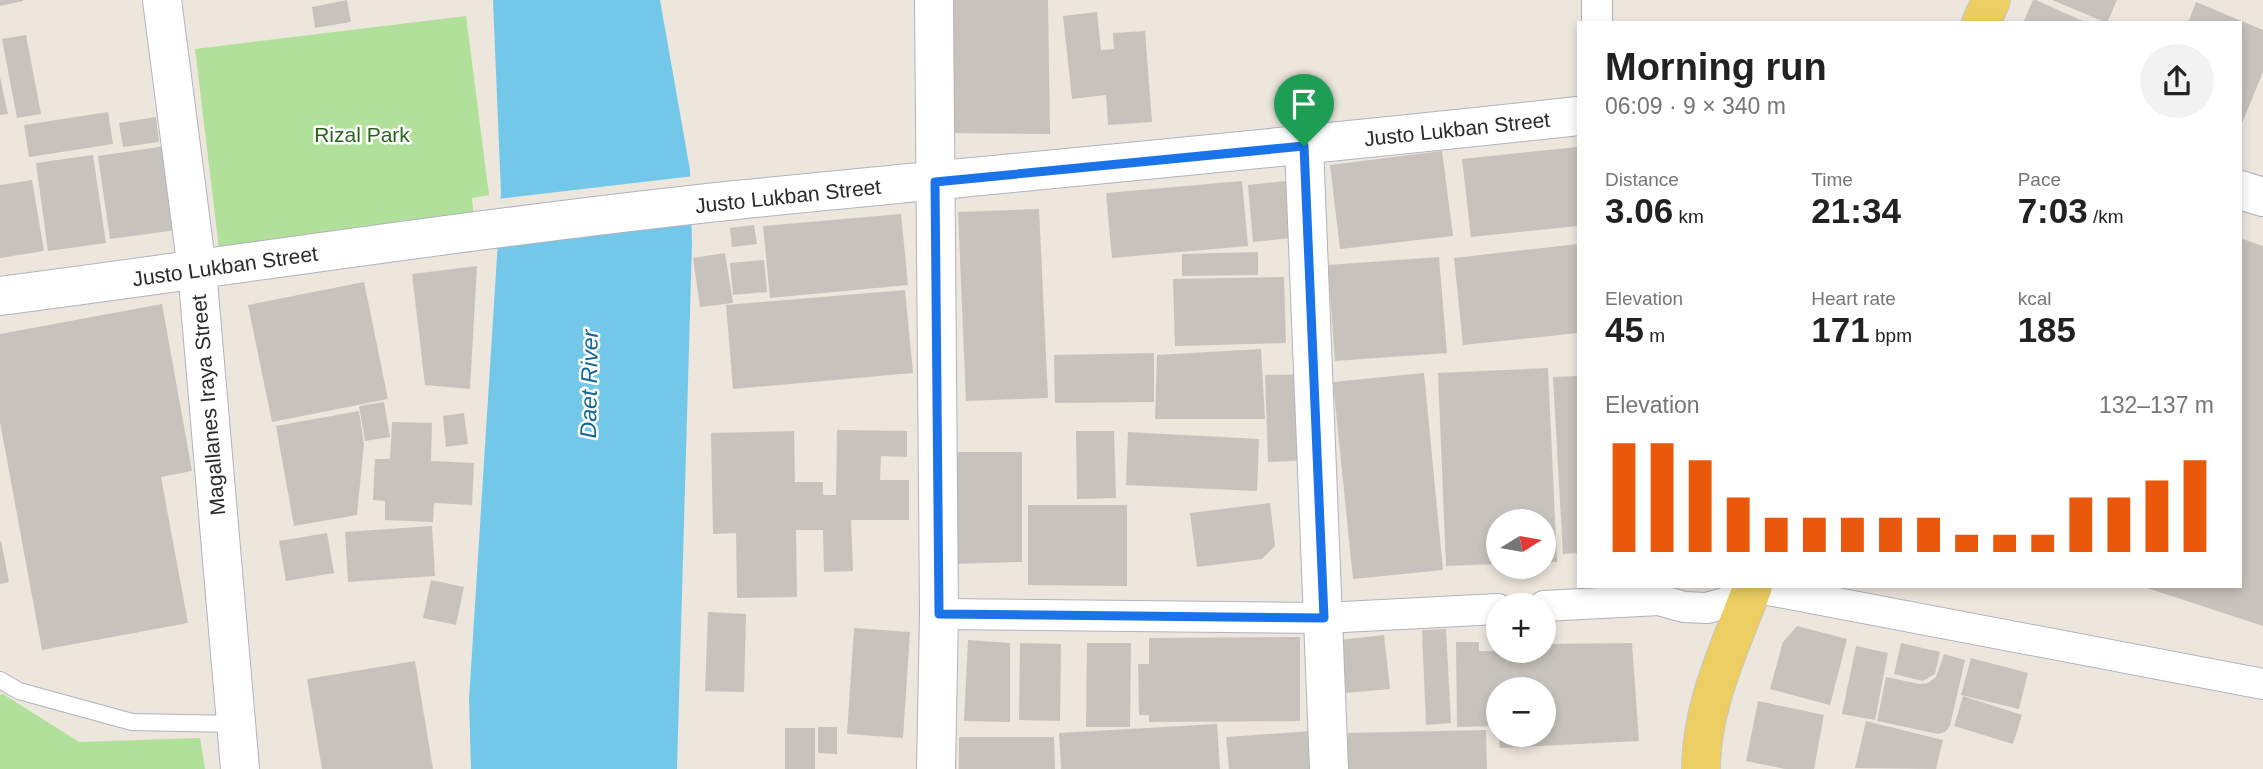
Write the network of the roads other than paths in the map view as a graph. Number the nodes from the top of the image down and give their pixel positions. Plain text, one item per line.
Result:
1 (162, 0) edge
2 (934, 0) edge
3 (1597, 0) edge
4 (1991, 0) edge
5 (1597, 21) edge
6 (1982, 21) edge
7 (1577, 116) edge
8 (1304, 146) junction
9 (935, 182) junction
10 (2242, 191) edge
11 (2263, 197) edge
12 (197, 270) junction
13 (0, 296) edge
14 (1751, 588) edge
15 (1753, 588) edge
16 (1758, 588) edge
17 (1657, 593) edge
18 (1556, 605) edge
19 (1486, 610) edge
20 (939, 614) junction
21 (1324, 618) junction
22 (0, 680) edge
23 (2263, 684) edge
24 (235, 723) junction
25 (240, 769) edge
26 (936, 769) edge
27 (1329, 769) edge
28 (1697, 769) edge

1 - 12 main road, Magallanes Iraya Street
2 - 9 main road
3 - 5 street
4 - 6 main road
7 - 8 main road, Justo Lukban Street
8 - 9 main road, Justo Lukban Street
8 - 21 main road
9 - 12 main road, Justo Lukban Street
9 - 20 main road
10 - 11 main road
12 - 13 main road, Justo Lukban Street
12 - 24 main road, Magallanes Iraya Street
14 - 17 street
15 - 28 main road
16 - 23 street
17 - 18 street
19 - 21 street
20 - 21 street
20 - 26 main road
21 - 27 main road
22 - 24 lane
24 - 25 main road, Magallanes Iraya Street

